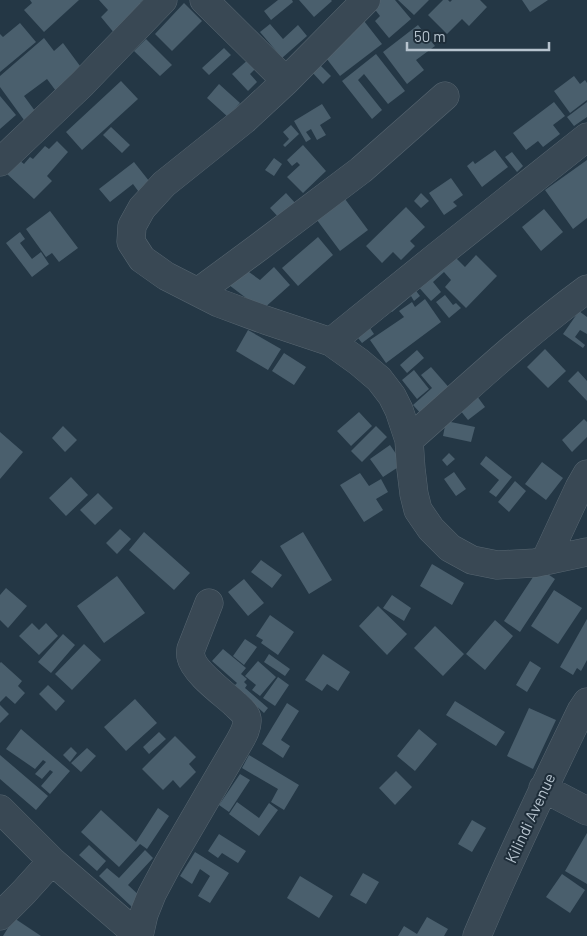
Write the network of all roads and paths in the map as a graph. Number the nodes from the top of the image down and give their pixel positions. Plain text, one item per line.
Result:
1 (164, 0) edge
2 (204, 0) edge
3 (366, 0) edge
4 (286, 81) junction
5 (445, 96) dead end
6 (587, 137) edge
7 (0, 162) edge
8 (587, 289) edge
9 (198, 292) junction
10 (331, 342) junction
11 (409, 440) junction
12 (587, 474) edge
13 (587, 552) edge
14 (545, 561) junction
15 (209, 603) dead end
16 (587, 702) edge
17 (543, 788) junction
18 (0, 809) edge
19 (587, 811) edge
20 (52, 860) junction
21 (0, 916) edge
22 (139, 936) edge
23 (478, 936) edge

1 - 7 street
2 - 4 street
3 - 4 street
4 - 9 street
5 - 9 street
6 - 10 street
8 - 11 street
9 - 10 street
10 - 11 street
11 - 14 street
12 - 14 street
13 - 14 street
15 - 22 street
16 - 17 street, Kilindi Avenue
17 - 19 street
17 - 23 street, Kilindi Avenue
18 - 20 street
20 - 21 street
20 - 22 street

